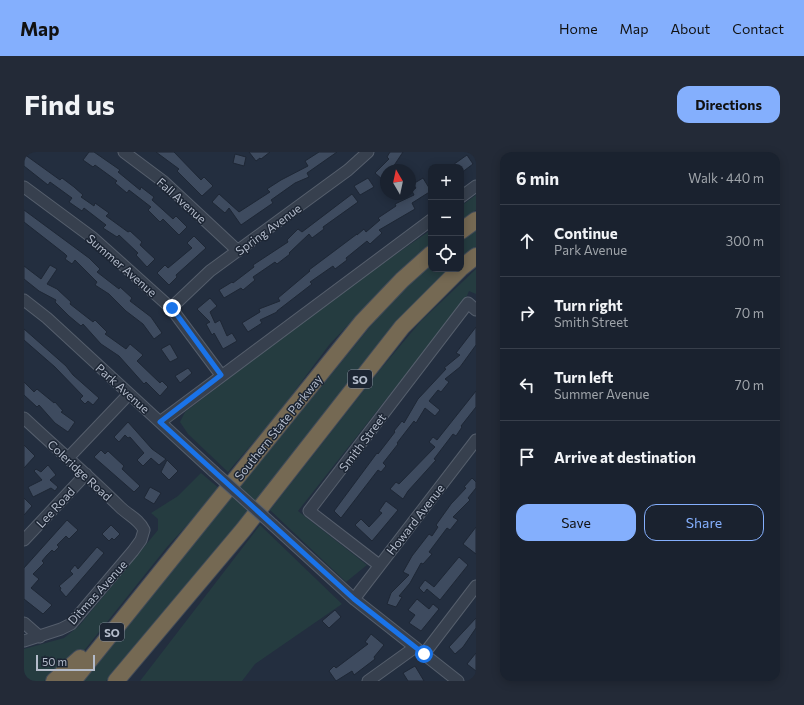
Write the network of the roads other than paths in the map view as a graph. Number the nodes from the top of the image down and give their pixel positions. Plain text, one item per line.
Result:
1 (124, 152) edge
2 (368, 152) edge
3 (476, 186) edge
4 (24, 187) edge
5 (464, 196) edge
6 (476, 220) edge
7 (428, 222) edge
8 (464, 229) edge
9 (238, 251) junction
10 (476, 256) edge
11 (428, 257) edge
12 (464, 266) edge
13 (458, 272) edge
14 (24, 300) edge
15 (472, 306) edge
16 (172, 308) junction
17 (221, 375) junction
18 (129, 394) junction
19 (24, 418) edge
20 (160, 422) junction
21 (476, 440) edge
22 (68, 458) junction
23 (86, 474) junction
24 (136, 520) joint
25 (24, 540) edge
26 (380, 565) junction
27 (151, 584) junction
28 (197, 585) junction
29 (476, 586) edge
30 (354, 599) junction
31 (24, 623) edge
32 (40, 637) junction
33 (24, 641) edge
34 (414, 648) junction
35 (424, 654) junction
36 (54, 681) edge
37 (73, 681) edge
38 (116, 681) edge
39 (129, 681) edge
40 (368, 681) edge
41 (458, 681) edge

1 - 9 street, Fall Avenue
2 - 9 street, Spring Avenue
3 - 5 street
4 - 16 street, Summer Avenue
6 - 8 highway
7 - 17 street
9 - 16 street, Spring Avenue
10 - 12 highway, SO
11 - 27 highway, Southern State Parkway / SO
13 - 28 highway, SO
14 - 18 street, Park Avenue
15 - 26 street, Smith Street
16 - 17 street, Summer Avenue
17 - 20 street
18 - 20 street, Park Avenue
18 - 22 street
19 - 22 street, Coleridge Road
20 - 30 street, Park Avenue, bridge
21 - 26 street, Howard Avenue
22 - 23 street, Coleridge Road
23 - 24 street, Coleridge Road
23 - 25 street, Lee Road
24 - 32 street, Ditmas Avenue
26 - 30 street, Howard Avenue
27 - 36 highway
27 - 37 highway, Southern State Parkway / SO
28 - 38 highway, SO
28 - 39 highway
29 - 35 street
30 - 34 street, Park Avenue
31 - 32 street
32 - 33 street, Ditmas Avenue
34 - 35 street, Park Avenue
34 - 40 street
35 - 41 street, Park Avenue

